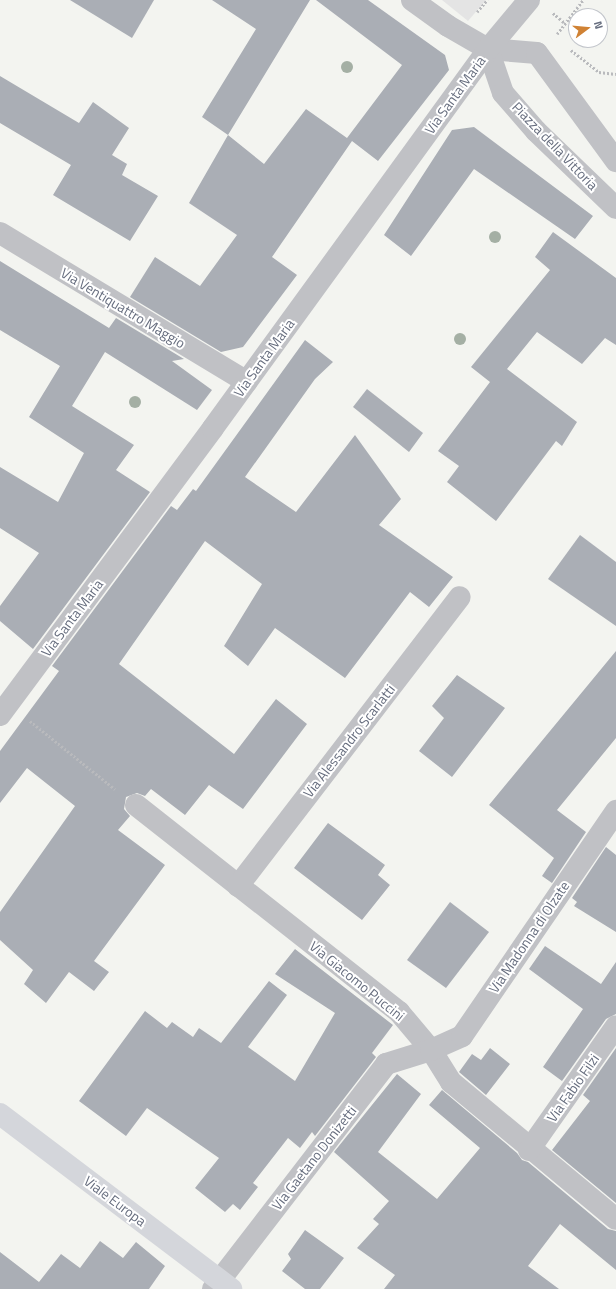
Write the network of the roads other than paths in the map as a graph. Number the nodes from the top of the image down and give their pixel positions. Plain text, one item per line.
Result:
1 (412, 0) edge
2 (529, 0) edge
3 (488, 49) junction
4 (616, 161) edge
5 (616, 208) edge
6 (0, 234) edge
7 (247, 382) junction
8 (460, 597) dead end
9 (4, 710) edge
10 (136, 805) road end
11 (616, 811) edge
12 (238, 886) junction
13 (616, 1026) edge
14 (431, 1050) junction
15 (0, 1114) edge
16 (529, 1150) junction
17 (616, 1220) edge
18 (221, 1286) edge

1 - 3 street
2 - 3 street, Via Santa Maria
3 - 4 street
3 - 5 street, Piazza della Vittoria
3 - 7 street, Via Santa Maria
6 - 7 street, Via Ventiquattro Maggio
7 - 9 street, Via Santa Maria
8 - 12 street, Via Alessandro Scarlatti
10 - 12 street, Via Giacomo Puccini
11 - 14 street, Via Madonna di Olzate
12 - 14 street, Via Giacomo Puccini
13 - 16 street, Via Fabio Filzi
14 - 16 street, Via Giacomo Puccini
14 - 18 street, Via Gaetano Donizetti
15 - 18 street, Viale Europa
16 - 17 street, Via Giacomo Puccini

